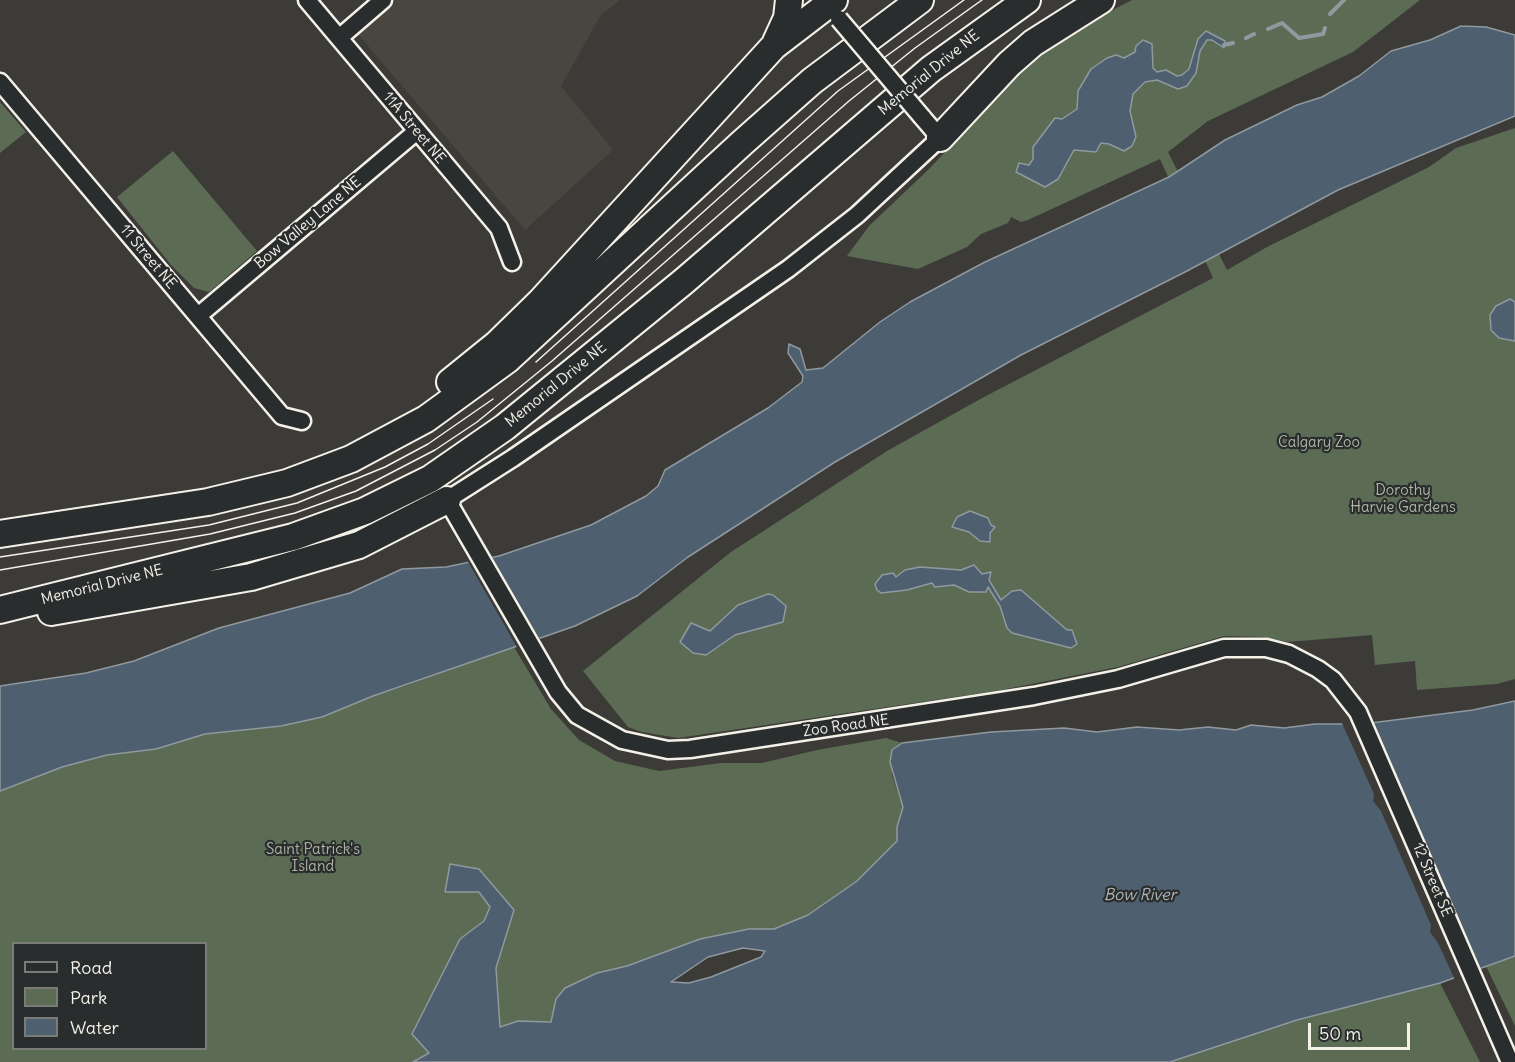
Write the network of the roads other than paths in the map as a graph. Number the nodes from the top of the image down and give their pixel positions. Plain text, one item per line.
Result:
1 (307, 0) edge
2 (383, 0) edge
3 (789, 0) edge
4 (920, 0) edge
5 (1027, 0) edge
6 (1101, 0) edge
7 (828, 5) edge
8 (339, 38) junction
9 (774, 46) junction
10 (0, 82) edge
11 (417, 131) junction
12 (940, 138) junction
13 (512, 262) dead end
14 (198, 316) junction
15 (302, 421) dead end
16 (351, 459) junction
17 (452, 510) junction
18 (0, 534) edge
19 (3, 609) edge
20 (1350, 699) joint
21 (1510, 1062) edge

1 - 8 street, 11A Street NE
2 - 8 street
3 - 9 highway
4 - 16 highway
5 - 19 highway, Memorial Drive NE
6 - 12 highway
7 - 9 highway
7 - 12 street, bridge
8 - 11 street, 11A Street NE
9 - 16 highway
10 - 14 street, 11 Street NE
11 - 13 street, 11A Street NE
11 - 14 street, Bow Valley Lane NE
12 - 17 street
14 - 15 street, 11 Street NE
16 - 18 highway
17 - 19 highway
17 - 20 street, Zoo Road NE
20 - 21 street, 12 Street SE

